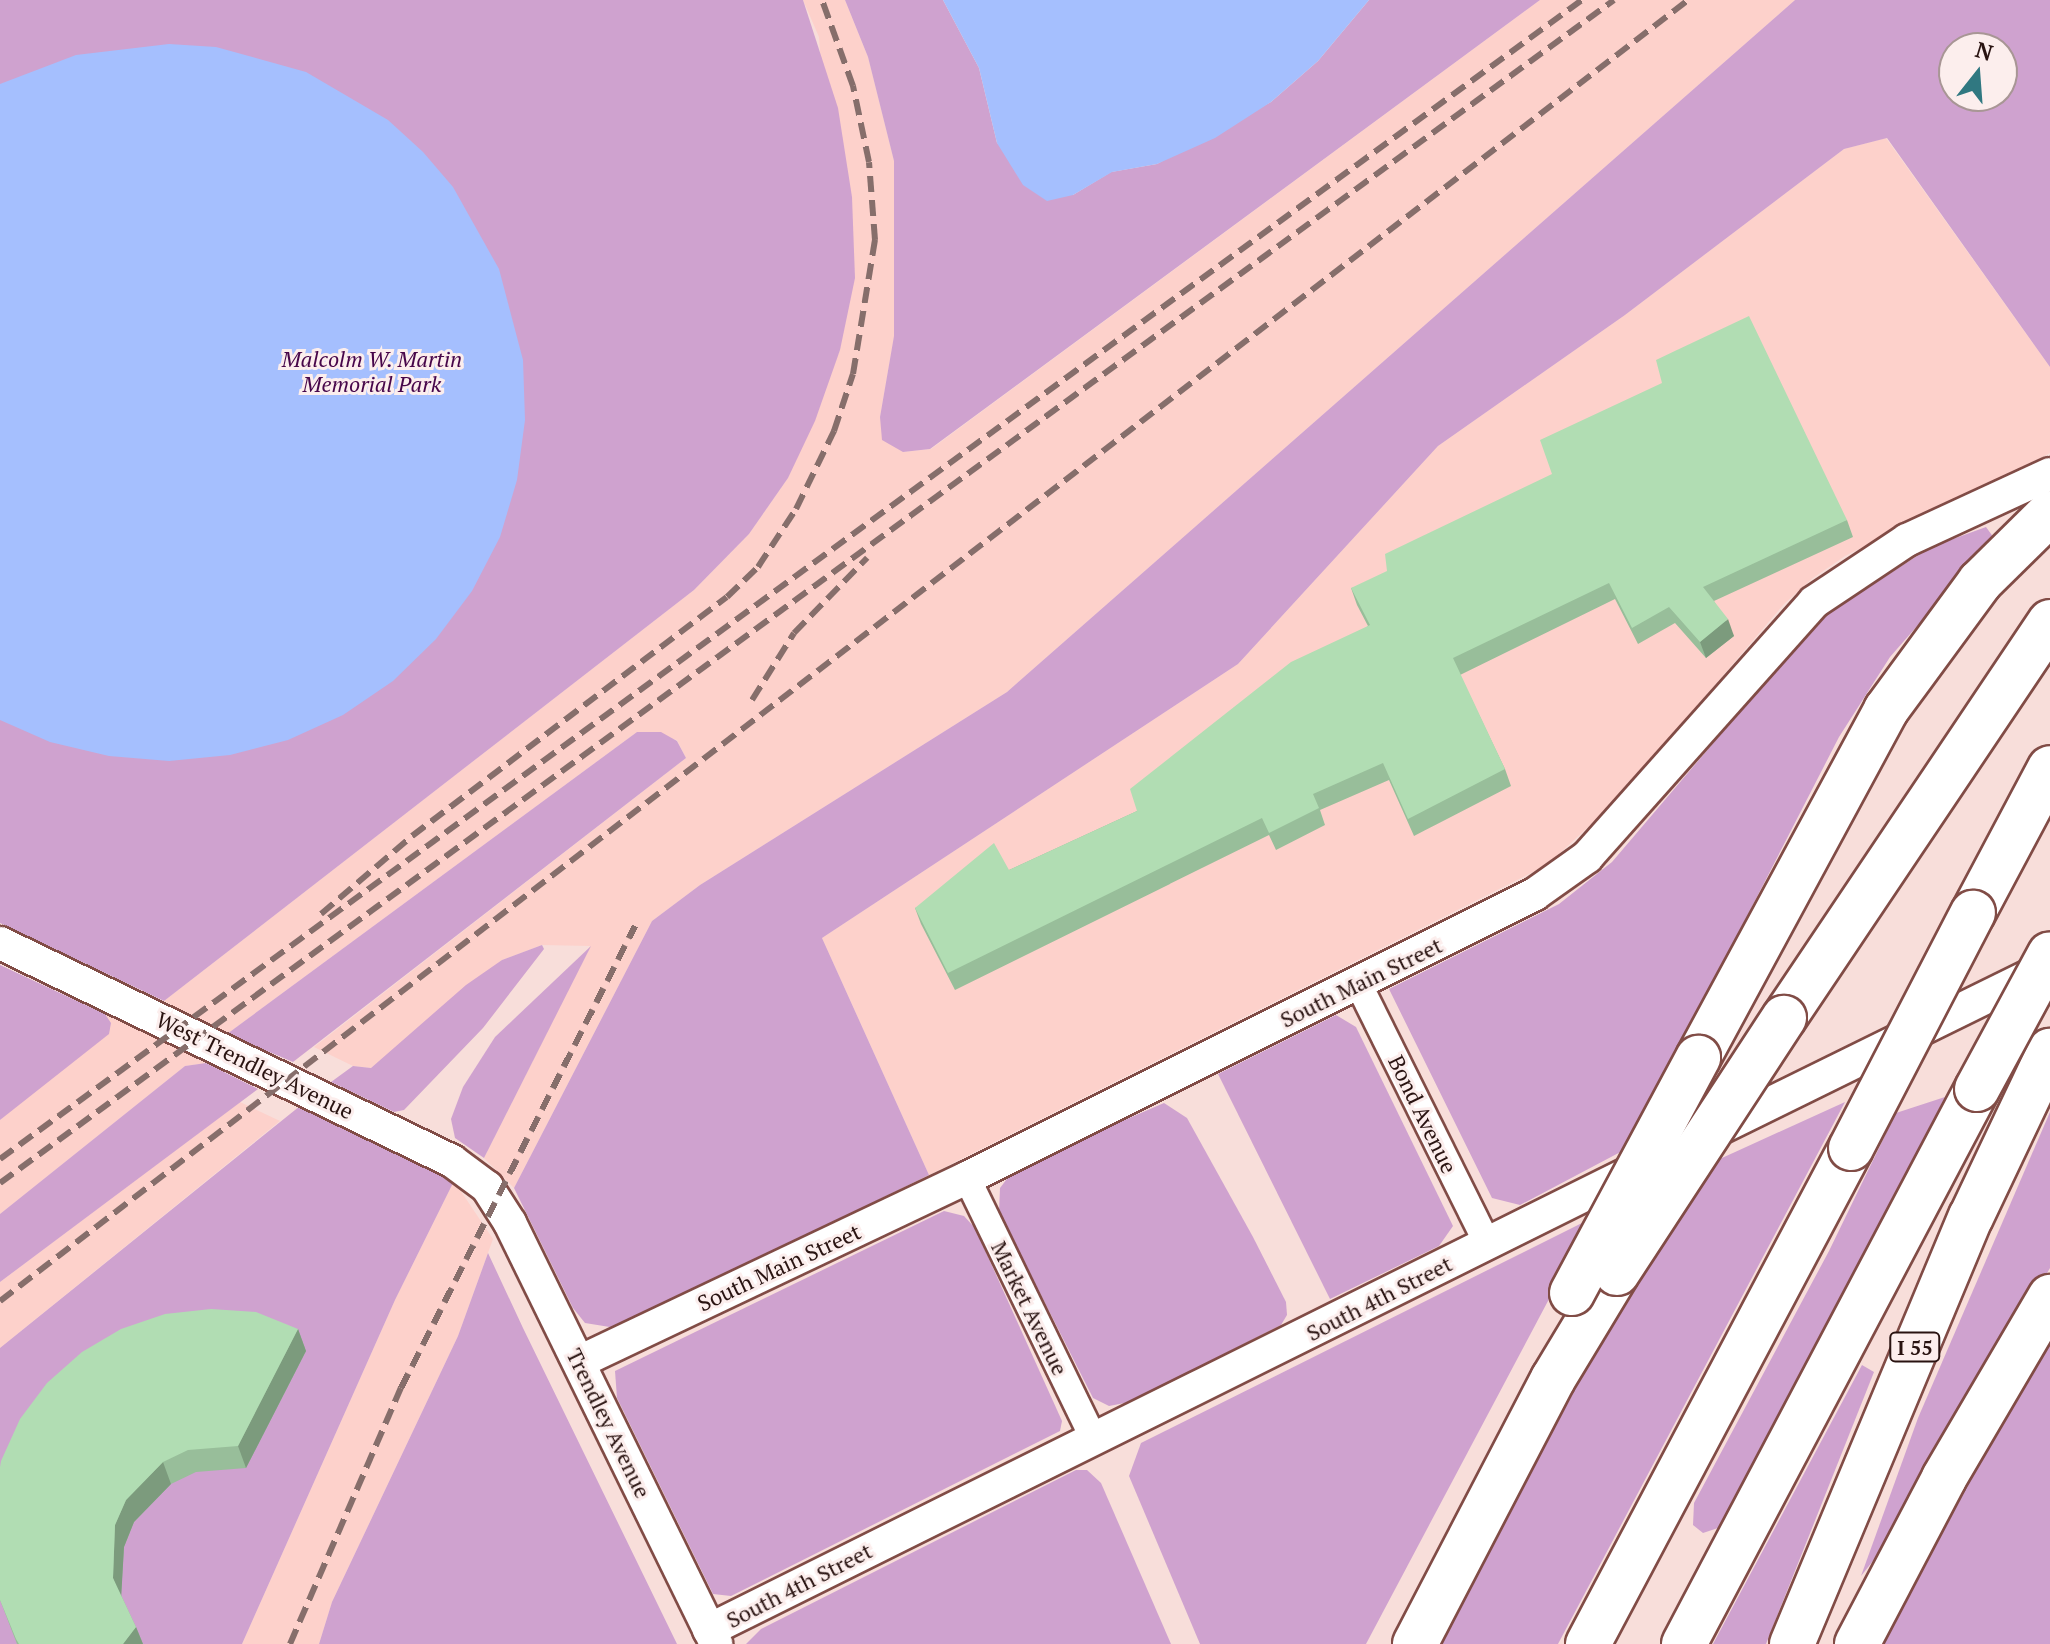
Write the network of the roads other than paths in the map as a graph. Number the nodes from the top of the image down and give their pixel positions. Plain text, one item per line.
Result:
1 (2050, 474) edge
2 (2050, 513) edge
3 (2050, 622) edge
4 (2050, 768) edge
5 (0, 943) edge
6 (2050, 954) edge
7 (2050, 966) edge
8 (1359, 985) junction
9 (2049, 1053) edge
10 (967, 1178) junction
11 (499, 1203) joint
12 (1487, 1243) junction
13 (2050, 1297) edge
14 (579, 1362) junction
15 (1553, 1379) junction
16 (1093, 1438) junction
17 (1469, 1542) junction
18 (712, 1637) edge
19 (1381, 1644) edge
20 (1415, 1644) edge
21 (1588, 1644) edge
22 (1684, 1644) edge
23 (1792, 1644) edge
24 (1857, 1644) edge

1 - 8 street, South Main Street
2 - 15 highway, bridge
3 - 15 highway, bridge
4 - 21 highway, bridge
5 - 11 street, West Trendley Avenue
6 - 22 highway, bridge
7 - 12 street, South 4th Street
8 - 10 street, South Main Street
8 - 12 street, Bond Avenue
9 - 23 highway, I 55
10 - 14 street, South Main Street
10 - 16 street, Market Avenue
11 - 14 street, Trendley Avenue
12 - 16 street, South 4th Street
13 - 24 highway
14 - 18 street, Trendley Avenue
15 - 17 highway
16 - 18 street, South 4th Street
17 - 19 highway
17 - 20 highway

